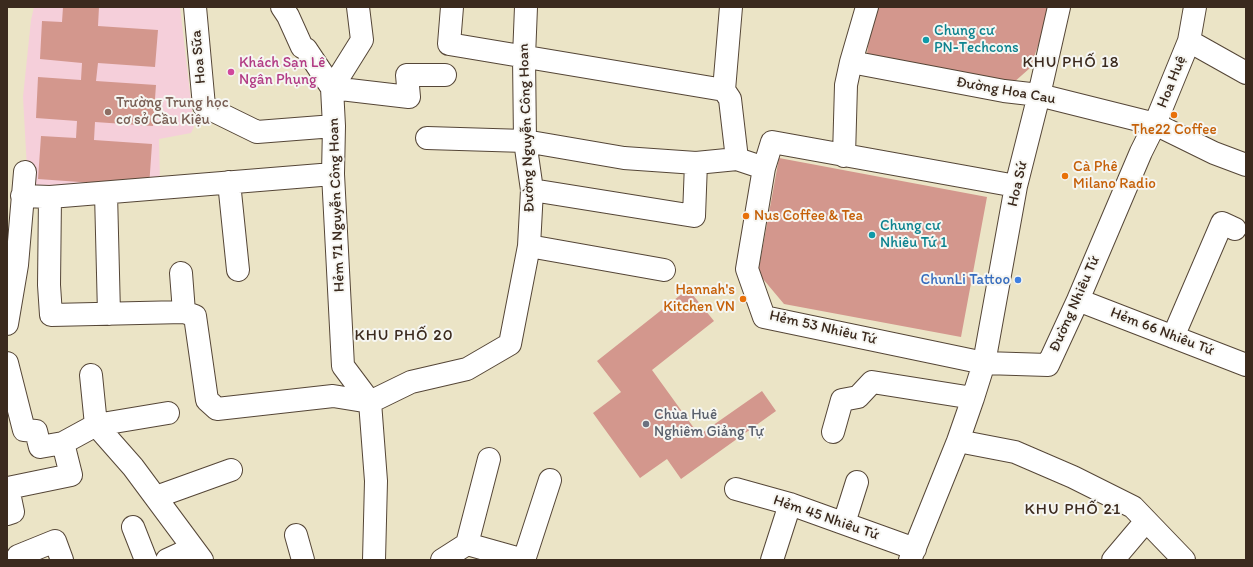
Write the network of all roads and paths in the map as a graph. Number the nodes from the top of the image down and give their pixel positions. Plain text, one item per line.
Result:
1 (195, 7) edge
2 (282, 7) edge
3 (358, 7) edge
4 (452, 7) edge
5 (526, 7) edge
6 (731, 7) edge
7 (867, 7) edge
8 (1059, 7) edge
9 (1195, 7) edge
10 (1189, 41) junction
11 (524, 58) junction
12 (851, 62) junction
13 (1246, 73) edge
14 (445, 75) dead end
15 (332, 88) junction
16 (724, 90) junction
17 (1040, 95) junction
18 (1155, 124) junction
19 (334, 126) junction
20 (427, 138) dead end
21 (525, 141) junction
22 (844, 156) junction
23 (736, 159) junction
24 (696, 163) junction
25 (1246, 165) edge
26 (764, 168) junction
27 (25, 172) dead end
28 (333, 174) junction
29 (229, 182) junction
30 (1016, 186) junction
31 (532, 190) junction
32 (106, 193) junction
33 (22, 196) junction
34 (50, 197) junction
35 (1235, 229) dead end
36 (529, 246) junction
37 (49, 263) junction
38 (12, 266) edge
39 (238, 270) dead end
40 (664, 270) dead end
41 (181, 273) dead end
42 (1078, 300) junction
43 (184, 312) junction
44 (109, 314) junction
45 (7, 324) edge
46 (1172, 337) junction
47 (7, 363) edge
48 (984, 363) junction
49 (1246, 365) edge
50 (91, 375) dead end
51 (973, 398) junction
52 (370, 402) junction
53 (168, 412) dead end
54 (96, 425) junction
55 (833, 432) dead end
56 (958, 441) junction
57 (63, 443) junction
58 (489, 459) dead end
59 (232, 470) dead end
60 (550, 480) dead end
61 (856, 482) dead end
62 (736, 489) dead end
63 (156, 497) junction
64 (790, 504) junction
65 (7, 514) edge
66 (1146, 521) junction
67 (844, 523) junction
68 (133, 527) dead end
69 (296, 535) dead end
70 (467, 544) junction
71 (198, 554) edge
72 (912, 555) edge
73 (17, 559) edge
74 (62, 560) edge
75 (146, 560) edge
76 (167, 560) edge
77 (303, 560) edge
78 (374, 560) edge
79 (442, 560) edge
80 (524, 560) edge
81 (772, 560) edge
82 (1113, 560) edge
83 (1184, 560) edge

1 - 19 street, Hoa Sữa
2 - 15 street
3 - 15 street
4 - 11 street
5 - 11 street, Đường Nguyễn Công Hoan
6 - 16 street
7 - 12 street
8 - 17 street, Hoa Sứ
9 - 10 street, Hoa Huệ
10 - 13 street, Hoa Huệ
10 - 18 street, Hoa Huệ
11 - 16 street
11 - 21 street, Đường Nguyễn Công Hoan
12 - 17 street, Đường Hoa Cau
12 - 22 street
14 - 15 street
15 - 19 street, Hẻm 71 Nguyễn Công Hoan
16 - 23 street
17 - 18 street, Đường Hoa Cau
17 - 30 street, Hoa Sứ
18 - 25 street, Đường Hoa Cau
18 - 42 street, Đường Nhiêu Tứ
19 - 28 street, Hẻm 71 Nguyễn Công Hoan
20 - 21 street
21 - 24 street
21 - 31 street, Đường Nguyễn Công Hoan
22 - 26 street
22 - 30 street
23 - 24 street
23 - 26 street
24 - 31 street
26 - 48 street, Hẻm 53 Nhiêu Tứ
27 - 33 street
28 - 29 street
28 - 52 street, Hẻm 71 Nguyễn Công Hoan
29 - 32 street
29 - 39 street
30 - 48 street, Hoa Sứ
31 - 36 street, Đường Nguyễn Công Hoan
32 - 34 street
32 - 44 street
33 - 34 street
33 - 38 street
34 - 37 street
35 - 46 street
36 - 40 street
36 - 52 street, Đường Nguyễn Công Hoan
37 - 38 street
37 - 44 street
38 - 45 street
41 - 43 street
42 - 46 street, Hẻm 66 Nhiêu Tứ
42 - 48 street, Đường Nhiêu Tứ
43 - 44 street
43 - 52 street
46 - 49 street, Hẻm 66 Nhiêu Tứ
47 - 57 street
48 - 51 street
50 - 54 street
51 - 55 street
51 - 56 street
52 - 78 street
53 - 54 street
54 - 57 street
54 - 63 street
56 - 66 street
56 - 72 street
57 - 65 street
58 - 70 street
59 - 63 street
60 - 80 street
61 - 67 street
62 - 64 street, Hẻm 45 Nhiêu Tứ
63 - 71 street
64 - 67 street, Hẻm 45 Nhiêu Tứ
64 - 81 street
66 - 82 street
66 - 83 street
67 - 72 street, Hẻm 45 Nhiêu Tứ
68 - 75 street
69 - 77 street
70 - 79 street
70 - 80 street
71 - 76 street
73 - 74 street

